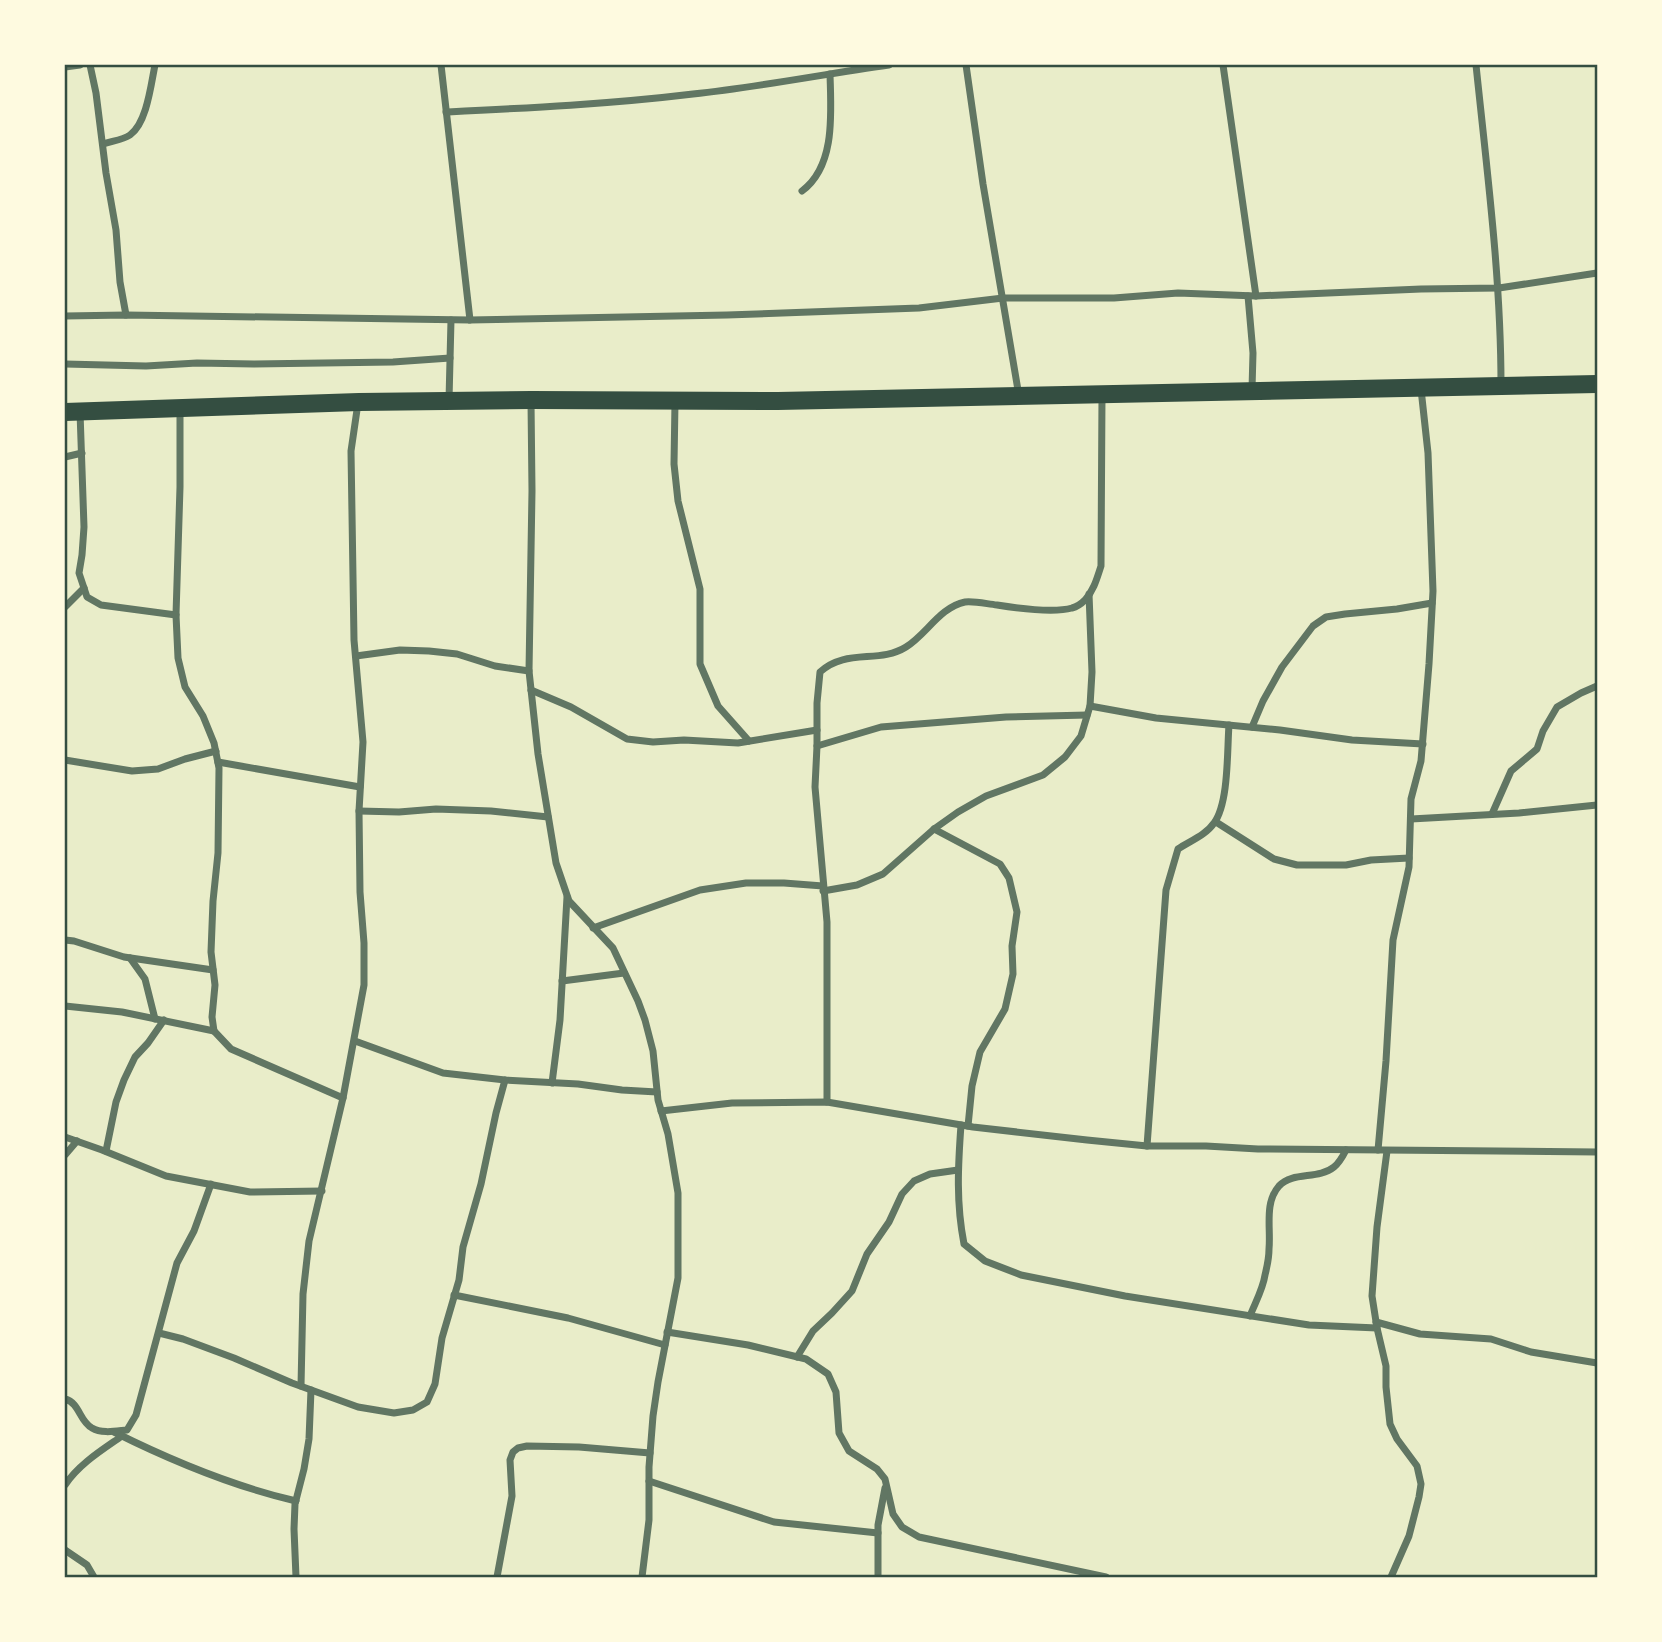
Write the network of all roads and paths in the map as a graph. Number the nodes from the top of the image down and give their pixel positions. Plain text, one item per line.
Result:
1 (80, 65) edge
2 (90, 65) edge
3 (155, 65) edge
4 (441, 65) edge
5 (889, 65) edge
6 (967, 65) edge
7 (1223, 65) edge
8 (1476, 65) edge
9 (65, 67) edge
10 (830, 74) junction
11 (446, 112) junction
12 (103, 144) junction
13 (802, 191) dead end
14 (1597, 272) edge
15 (1499, 288) junction
16 (1252, 296) junction
17 (1003, 298) junction
18 (126, 315) junction
19 (65, 316) edge
20 (451, 320) junction
21 (470, 320) junction
22 (450, 358) junction
23 (65, 364) edge
24 (1597, 384) edge
25 (1501, 386) junction
26 (1421, 388) junction
27 (1252, 391) junction
28 (1102, 394) junction
29 (1019, 396) junction
30 (531, 400) junction
31 (449, 401) junction
32 (675, 401) junction
33 (359, 402) junction
34 (180, 409) junction
35 (73, 412) edge
36 (82, 453) junction
37 (65, 457) edge
38 (84, 588) junction
39 (1089, 594) junction
40 (1432, 603) junction
41 (65, 607) edge
42 (176, 615) junction
43 (356, 656) junction
44 (529, 671) junction
45 (1597, 686) edge
46 (531, 690) junction
47 (1090, 706) junction
48 (1087, 715) junction
49 (1228, 724) junction
50 (1252, 727) junction
51 (817, 730) junction
52 (748, 741) junction
53 (1423, 744) junction
54 (817, 746) junction
55 (216, 751) junction
56 (65, 760) edge
57 (218, 762) junction
58 (360, 787) junction
59 (1597, 805) edge
60 (359, 811) junction
61 (1492, 814) junction
62 (548, 817) junction
63 (1411, 820) junction
64 (1216, 822) junction
65 (934, 829) junction
66 (1409, 858) junction
67 (823, 888) junction
68 (567, 897) junction
69 (593, 928) junction
70 (65, 941) edge
71 (129, 957) junction
72 (213, 970) junction
73 (624, 973) junction
74 (562, 981) junction
75 (65, 1006) edge
76 (159, 1019) junction
77 (214, 1031) junction
78 (355, 1041) junction
79 (505, 1080) junction
80 (552, 1083) junction
81 (657, 1092) junction
82 (343, 1098) junction
83 (827, 1102) junction
84 (661, 1111) junction
85 (965, 1126) junction
86 (65, 1136) edge
87 (77, 1141) junction
88 (1147, 1146) junction
89 (1346, 1150) junction
90 (1378, 1150) junction
91 (106, 1151) junction
92 (1387, 1151) junction
93 (1597, 1152) edge
94 (65, 1155) edge
95 (958, 1170) junction
96 (211, 1184) junction
97 (322, 1191) junction
98 (454, 1295) junction
99 (1250, 1316) junction
100 (1376, 1325) junction
101 (667, 1332) junction
102 (159, 1333) junction
103 (665, 1345) junction
104 (797, 1357) junction
105 (1597, 1363) edge
106 (301, 1387) junction
107 (311, 1390) junction
108 (65, 1399) edge
109 (113, 1432) junction
110 (122, 1436) junction
111 (650, 1453) junction
112 (649, 1481) junction
113 (65, 1485) edge
114 (885, 1485) junction
115 (296, 1501) junction
116 (878, 1533) junction
117 (65, 1550) edge
118 (94, 1577) edge
119 (296, 1577) edge
120 (497, 1577) edge
121 (642, 1577) edge
122 (878, 1577) edge
123 (1106, 1577) edge
124 (1391, 1577) edge

1 - 9 street
2 - 12 street
3 - 12 street
4 - 11 street
5 - 10 street
6 - 17 street
7 - 16 street
8 - 15 street
10 - 11 street
10 - 13 street
11 - 21 street
12 - 18 street
14 - 15 street
15 - 16 street
15 - 25 street
16 - 17 street
16 - 27 street
17 - 21 street
17 - 29 street
18 - 19 street
18 - 20 street
20 - 21 street
20 - 22 street
22 - 23 street
22 - 31 street
24 - 25 highway
25 - 26 highway
26 - 27 highway
26 - 40 street
27 - 28 highway
28 - 29 highway
28 - 39 street
29 - 32 highway
30 - 31 highway
30 - 32 highway
30 - 44 street
31 - 33 highway
32 - 52 street
33 - 34 highway
33 - 43 street
34 - 35 highway
34 - 42 street
35 - 36 street
36 - 37 street
36 - 38 street
38 - 41 street
38 - 42 street
39 - 47 street
39 - 51 street
40 - 50 street
40 - 53 street
42 - 55 street
43 - 44 street
43 - 58 street
44 - 46 street
45 - 61 street
46 - 52 street
46 - 62 street
47 - 48 street
47 - 49 street
48 - 54 street
48 - 65 street
49 - 50 street
49 - 64 street
50 - 53 street
51 - 52 street
51 - 54 street
53 - 63 street
54 - 67 street
55 - 56 street
55 - 57 street
57 - 58 street
57 - 72 street
58 - 60 street
59 - 61 street
60 - 62 street
60 - 78 street
61 - 63 street
62 - 68 street
63 - 66 street
64 - 66 street
64 - 88 street
65 - 67 street
65 - 85 street
66 - 90 street
67 - 69 street
67 - 83 street
68 - 69 street
68 - 74 street
69 - 73 street
70 - 71 street
71 - 72 street
71 - 76 street
72 - 77 street
73 - 74 street
73 - 81 street
74 - 80 street
75 - 76 street
76 - 77 street
76 - 91 street
77 - 82 street
78 - 79 street
78 - 82 street
79 - 80 street
79 - 98 street
80 - 81 street
81 - 84 street
82 - 97 street
83 - 84 street
83 - 85 street
84 - 101 street
85 - 88 street
85 - 95 street
86 - 87 street
87 - 91 street
87 - 94 street
88 - 89 street
89 - 90 street
89 - 99 street
90 - 92 street
91 - 96 street
92 - 93 street
92 - 100 street
95 - 99 street
95 - 104 street
96 - 97 street
96 - 102 street
97 - 106 street
98 - 103 street
98 - 107 street
99 - 100 street
100 - 105 street
100 - 124 street
101 - 103 street
101 - 104 street
102 - 106 street
102 - 109 street
103 - 111 street
104 - 114 street
106 - 107 street
107 - 115 street
108 - 109 street
109 - 110 street
110 - 113 street
110 - 115 street
111 - 112 street
111 - 120 street
112 - 116 street
112 - 121 street
114 - 116 street
114 - 123 street
115 - 119 street
116 - 122 street
117 - 118 street

